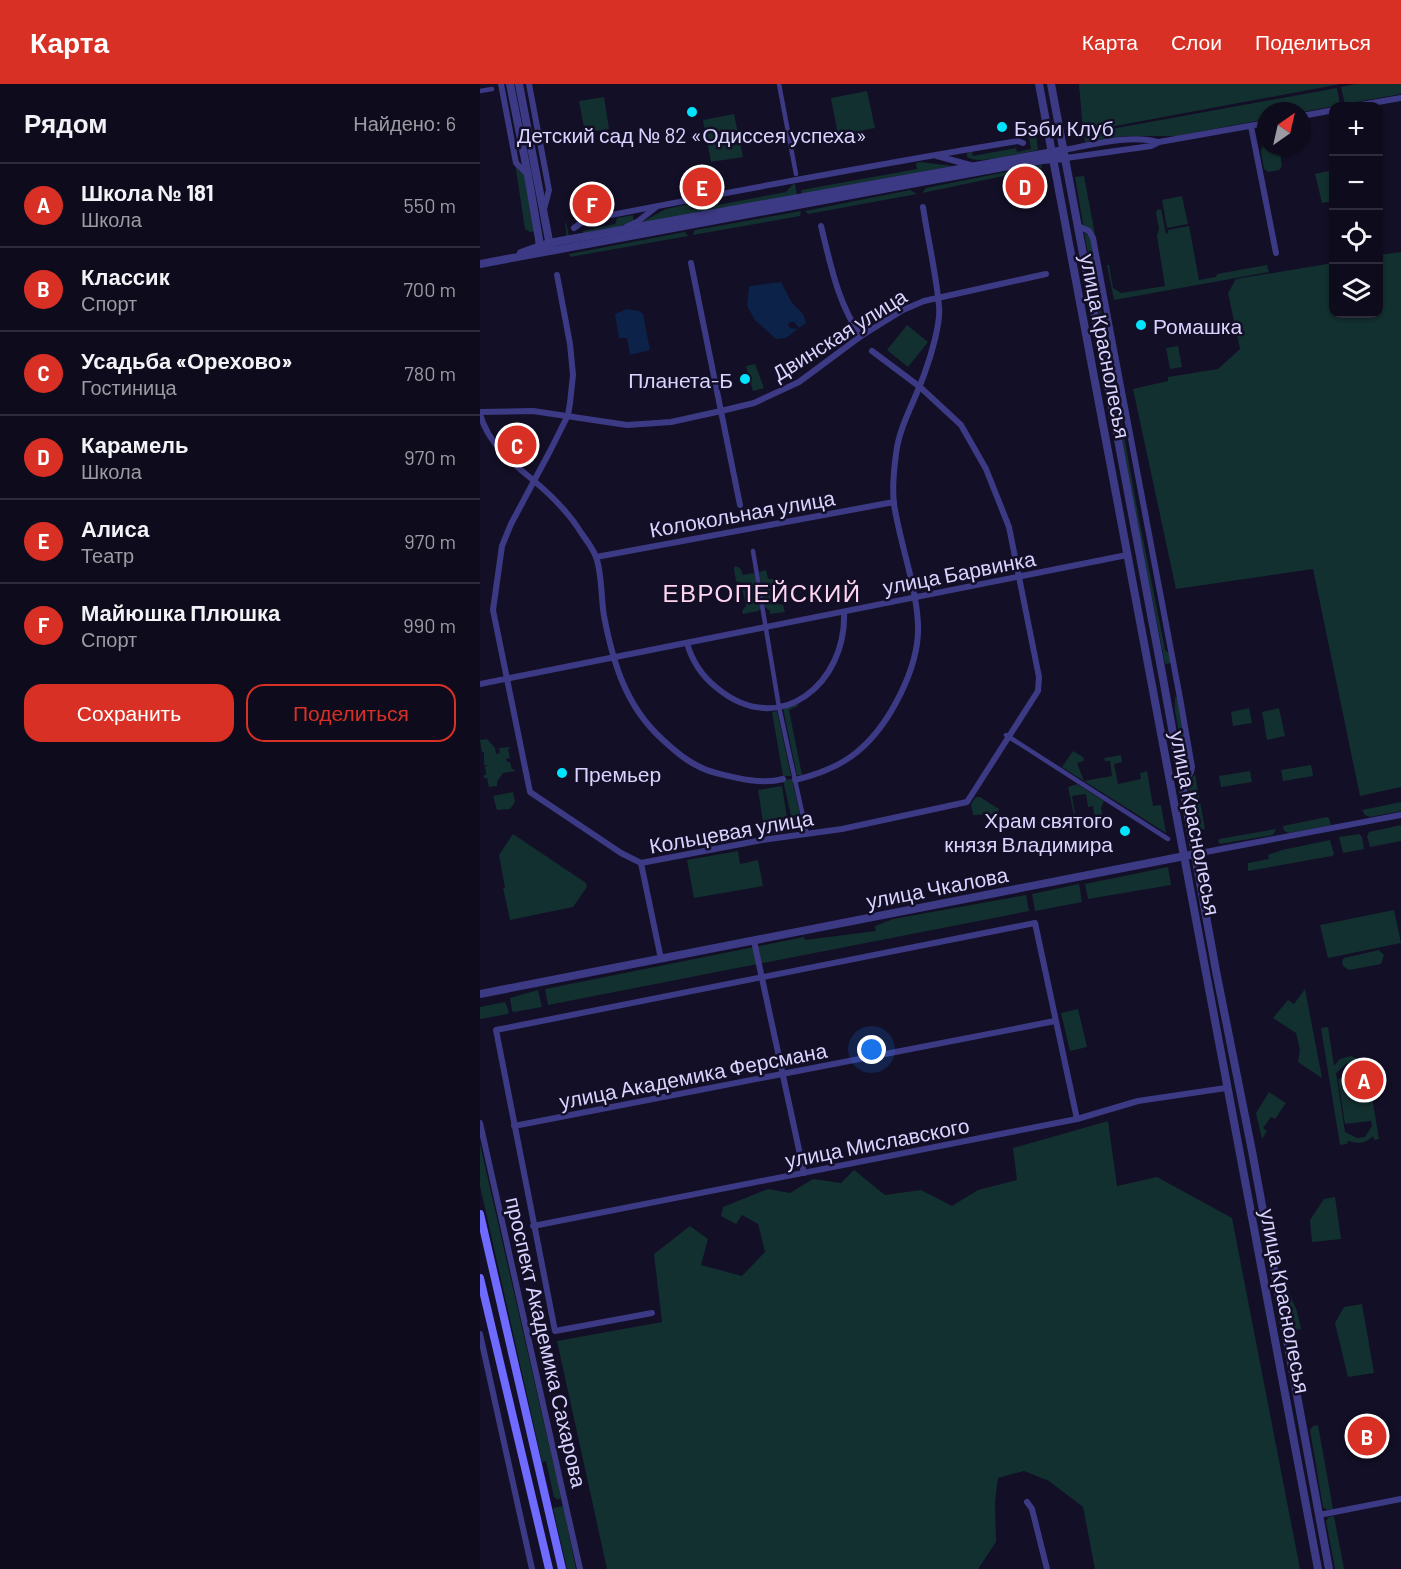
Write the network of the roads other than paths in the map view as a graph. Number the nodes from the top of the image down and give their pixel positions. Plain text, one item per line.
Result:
1 (501, 84) edge
2 (510, 84) edge
3 (519, 84) edge
4 (529, 84) edge
5 (779, 84) edge
6 (1039, 84) edge
7 (1051, 84) edge
8 (492, 89) dead end
9 (480, 91) edge
10 (1401, 98) edge
11 (1378, 102) edge
12 (1329, 111) edge
13 (1311, 114) edge
14 (1257, 125) edge
15 (1251, 126) junction
16 (1023, 142) dead end
17 (966, 149) junction
18 (1065, 154) junction
19 (1053, 155) junction
20 (934, 156) junction
21 (970, 165) junction
22 (796, 174) dead end
23 (528, 175) junction
24 (658, 206) junction
25 (923, 207) dead end
26 (633, 211) junction
27 (544, 213) junction
28 (637, 222) junction
29 (821, 226) dead end
30 (1078, 226) junction
31 (573, 228) dead end
32 (616, 231) junction
33 (550, 247) junction
34 (540, 249) junction
35 (1276, 253) dead end
36 (691, 263) dead end
37 (480, 264) edge
38 (1046, 274) dead end
39 (557, 275) dead end
40 (938, 299) junction
41 (861, 336) junction
42 (872, 351) dead end
43 (920, 387) junction
44 (721, 411) junction
45 (480, 413) edge
46 (568, 415) junction
47 (534, 480) junction
48 (894, 502) junction
49 (740, 505) dead end
50 (753, 551) dead end
51 (1127, 555) junction
52 (597, 558) junction
53 (1019, 577) junction
54 (914, 597) junction
55 (844, 612) junction
56 (766, 627) junction
57 (687, 643) junction
58 (614, 657) junction
59 (507, 680) junction
60 (480, 684) edge
61 (779, 707) junction
62 (1007, 736) junction
63 (783, 779) dead end
64 (795, 780) junction
65 (1182, 787) junction
66 (1401, 815) edge
67 (806, 830) dead end
68 (1168, 839) dead end
69 (1196, 854) junction
70 (1184, 857) junction
71 (640, 863) junction
72 (754, 941) junction
73 (661, 959) junction
74 (761, 979) junction
75 (480, 993) edge
76 (1055, 1021) junction
77 (782, 1075) junction
78 (1226, 1088) junction
79 (1077, 1119) junction
80 (480, 1123) edge
81 (514, 1126) junction
82 (1252, 1151) junction
83 (1239, 1154) junction
84 (804, 1173) junction
85 (480, 1214) edge
86 (533, 1226) junction
87 (480, 1278) edge
88 (652, 1313) dead end
89 (480, 1334) edge
90 (1401, 1499) edge
91 (1027, 1502) dead end
92 (1319, 1515) junction
93 (532, 1569) edge
94 (549, 1569) edge
95 (562, 1569) edge
96 (580, 1569) edge
97 (1047, 1569) edge
98 (1318, 1569) edge
99 (1329, 1569) edge

1 - 23 street
2 - 23 street
3 - 27 street
4 - 27 street
5 - 22 street
6 - 19 street, улица Краснолесья
7 - 18 street, улица Краснолесья
8 - 9 street
10 - 11 street
12 - 13 street
14 - 15 street
15 - 18 street
15 - 35 street
16 - 17 street
17 - 20 street
17 - 21 street
18 - 19 street
18 - 30 street, улица Краснолесья
19 - 21 street
19 - 33 street
19 - 51 street, улица Краснолесья
20 - 21 street
20 - 24 street
21 - 32 street
23 - 34 street
24 - 26 street
24 - 28 street
25 - 40 street
26 - 28 street
26 - 31 street
27 - 33 street
28 - 32 street
29 - 41 street
30 - 65 street, улица Краснолесья
30 - 65 street, улица Краснолесья
32 - 33 street
33 - 34 street
34 - 37 street
36 - 44 street
38 - 40 street, Двинская улица
39 - 46 street, Кольцевая улица
40 - 41 street, Двинская улица
40 - 43 street
41 - 44 street, Двинская улица
42 - 43 street, Кольцевая улица
43 - 48 street
43 - 53 street, Кольцевая улица
44 - 46 street, Двинская улица
44 - 49 street
45 - 46 street, Двинская улица
45 - 47 street
46 - 47 street, Кольцевая улица
47 - 52 street
47 - 59 street, Кольцевая улица
48 - 52 street, Колокольная улица
48 - 54 street
50 - 56 street
51 - 53 street, улица Барвинка
51 - 70 street, улица Краснолесья
52 - 58 street
53 - 54 street, улица Барвинка
53 - 62 street, Кольцевая улица
54 - 55 street, улица Барвинка
54 - 64 street
55 - 56 street, улица Барвинка
55 - 61 street
56 - 57 street, улица Барвинка
56 - 61 street
57 - 58 street, улица Барвинка
57 - 61 street
58 - 59 street, улица Барвинка
58 - 63 street
59 - 60 street, улица Барвинка
59 - 71 street, Кольцевая улица
61 - 64 street
62 - 68 street
62 - 71 street, Кольцевая улица
64 - 67 street
65 - 69 street, улица Краснолесья
66 - 69 street, улица Чкалова
69 - 70 street, улица Чкалова
69 - 82 street, улица Краснолесья
70 - 72 street, улица Чкалова
70 - 78 street, улица Краснолесья
71 - 73 street
72 - 73 street, улица Чкалова
72 - 74 street
73 - 75 street, улица Чкалова
74 - 76 street
74 - 77 street
74 - 81 street
76 - 77 street, улица Академика Ферсмана
76 - 79 street
77 - 81 street, улица Академика Ферсмана
77 - 84 street
78 - 79 street, улица Миславского
78 - 83 street, улица Краснолесья
79 - 84 street, улица Миславского
80 - 96 street, проспект Академика Сахарова
81 - 86 street
82 - 83 street
82 - 92 street, улица Краснолесья
83 - 98 street, улица Краснолесья
84 - 86 street, улица Миславского
85 - 95 main road, проспект Академика Сахарова
86 - 88 street
87 - 94 main road
89 - 93 street
90 - 92 street
91 - 97 street
92 - 99 street, улица Краснолесья

